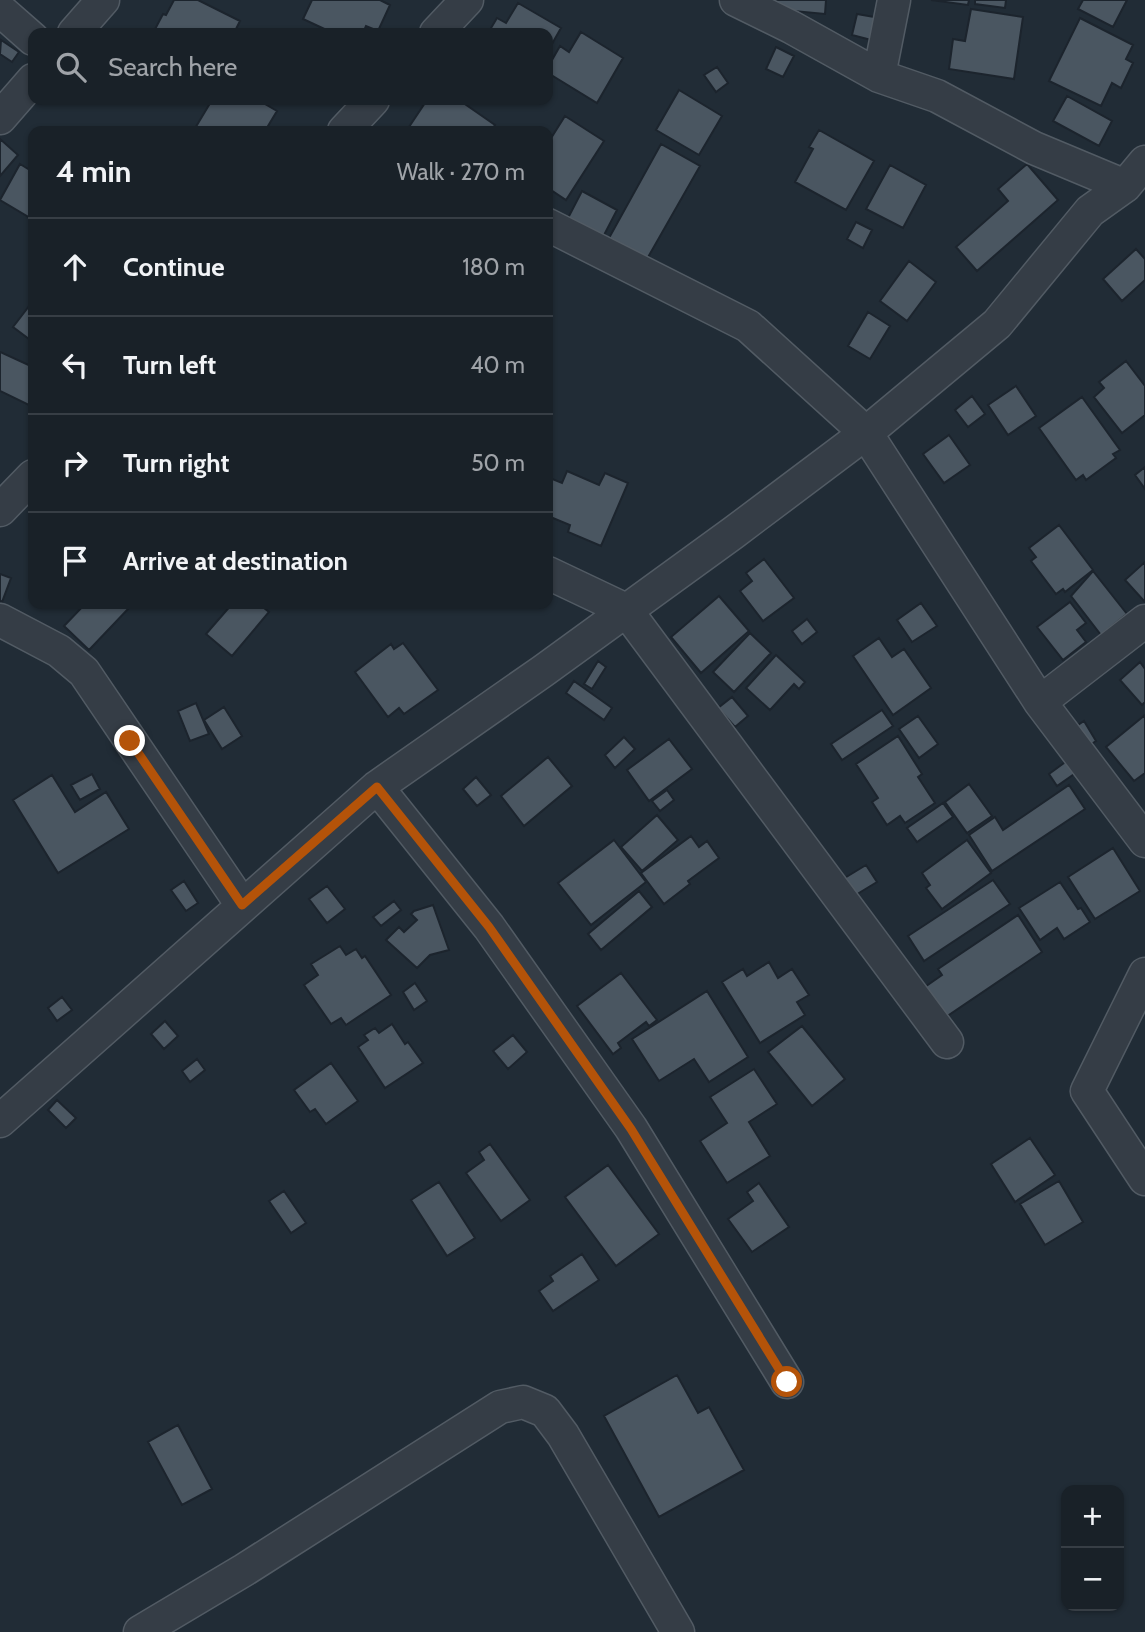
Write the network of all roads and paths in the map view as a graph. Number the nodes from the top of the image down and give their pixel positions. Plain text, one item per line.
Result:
1 (103, 0) edge
2 (467, 0) edge
3 (736, 0) edge
4 (894, 0) edge
5 (0, 10) edge
6 (78, 28) edge
7 (441, 28) edge
8 (28, 35) edge
9 (878, 76) junction
10 (28, 86) edge
11 (369, 105) edge
12 (0, 118) edge
13 (351, 126) edge
14 (1135, 174) edge
15 (553, 228) edge
16 (866, 433) junction
17 (28, 481) edge
18 (0, 510) edge
19 (553, 575) edge
20 (626, 610) junction
21 (0, 620) edge
22 (1145, 621) edge
23 (1040, 702) junction
24 (377, 787) junction
25 (1145, 841) edge
26 (242, 905) junction
27 (1145, 974) edge
28 (947, 1042) dead end
29 (0, 1121) edge
30 (1145, 1179) edge
31 (787, 1382) dead end
32 (140, 1632) edge
33 (678, 1632) edge

1 - 6 street
2 - 7 street
3 - 9 street
4 - 9 street
5 - 8 street
9 - 14 street
10 - 12 street
11 - 13 street
14 - 16 street
15 - 16 street
16 - 20 street
16 - 23 street
17 - 18 street
19 - 20 street
20 - 24 street
20 - 28 street
21 - 26 street
22 - 23 street
23 - 25 street
24 - 26 street
24 - 31 street
26 - 29 street
27 - 30 street
32 - 33 street

